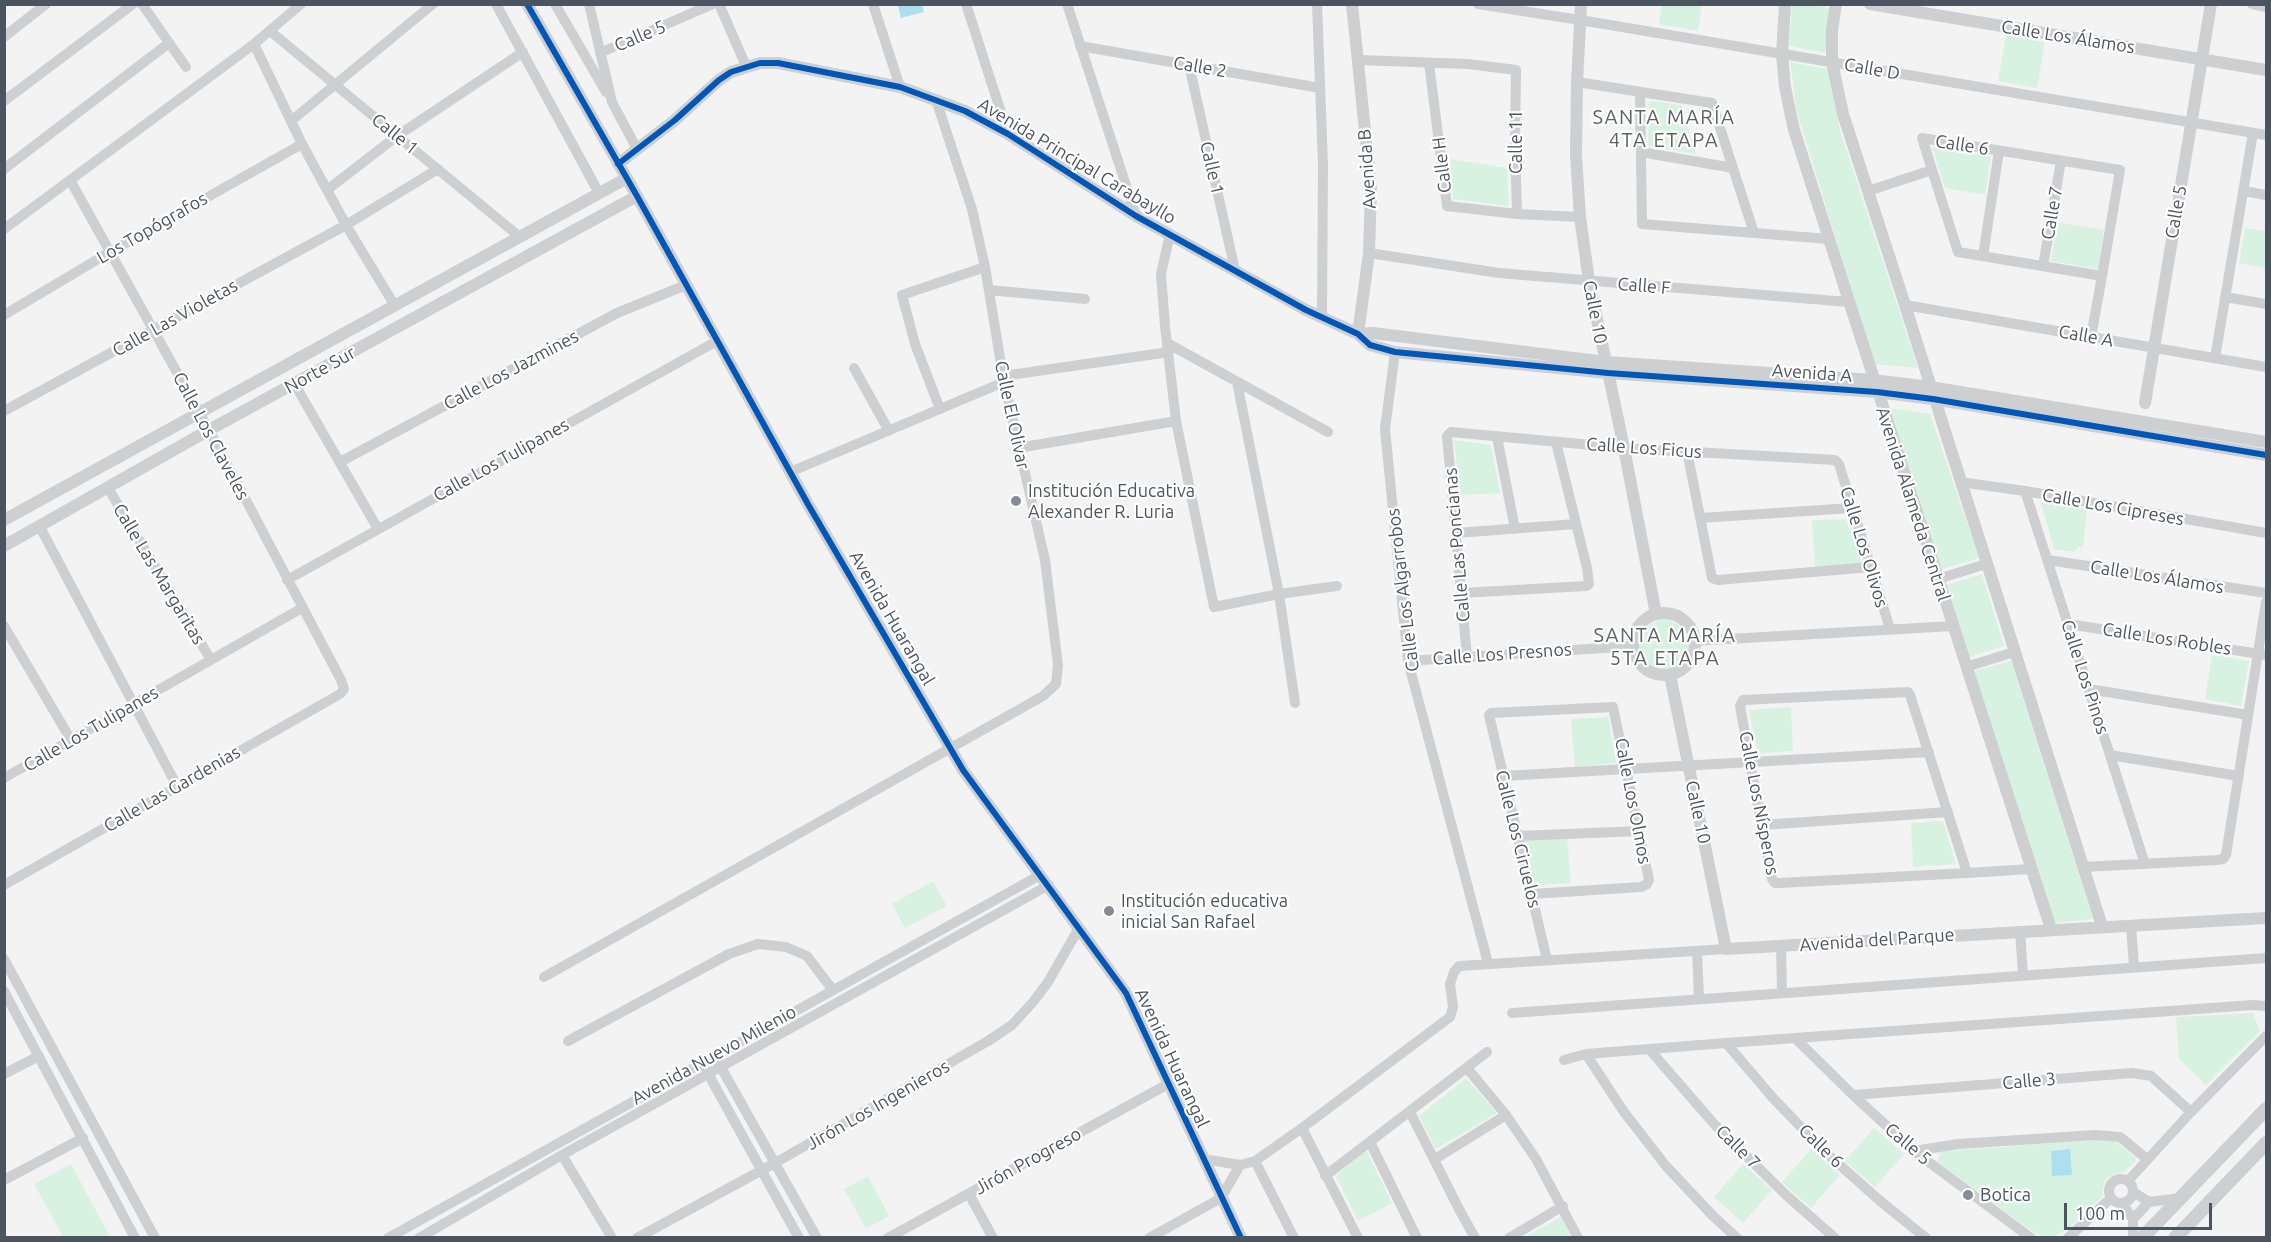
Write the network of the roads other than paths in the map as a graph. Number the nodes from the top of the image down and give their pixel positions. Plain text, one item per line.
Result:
1 (46, 4) edge
2 (133, 4) edge
3 (142, 4) edge
4 (301, 4) edge
5 (433, 4) edge
6 (496, 4) edge
7 (527, 4) edge
8 (555, 4) edge
9 (589, 4) edge
10 (713, 4) edge
11 (719, 4) edge
12 (873, 4) edge
13 (966, 4) edge
14 (1067, 4) edge
15 (1317, 4) edge
16 (1352, 4) edge
17 (1478, 4) edge
18 (1581, 4) edge
19 (1785, 4) edge
20 (1836, 4) edge
21 (1869, 4) edge
22 (2211, 4) edge
23 (2252, 4) edge
24 (1898, 7) edge
25 (2266, 7) edge
26 (1580, 20) junction
27 (270, 32) junction
28 (4, 37) edge
29 (169, 43) junction
30 (254, 44) junction
31 (1080, 46) junction
32 (523, 52) junction
33 (600, 53) junction
34 (1782, 54) junction
35 (1358, 60) junction
36 (2202, 60) junction
37 (1832, 62) junction
38 (1429, 63) junction
39 (1189, 65) junction
40 (746, 66) junction
41 (186, 67) dead end
42 (2266, 70) edge
43 (1577, 82) junction
44 (334, 85) junction
45 (900, 87) junction
46 (1320, 88) junction
47 (1640, 92) junction
48 (936, 100) junction
49 (4, 101) edge
50 (612, 102) junction
51 (291, 121) junction
52 (2191, 123) junction
53 (2253, 133) junction
54 (1008, 134) junction
55 (2266, 135) edge
56 (397, 136) junction
57 (302, 144) junction
58 (637, 149) junction
59 (1999, 151) junction
60 (1641, 152) junction
61 (2061, 161) junction
62 (618, 164) junction
63 (1732, 168) junction
64 (4, 169) edge
65 (438, 169) junction
66 (1932, 170) junction
67 (627, 178) junction
68 (70, 180) junction
69 (327, 190) junction
70 (1868, 191) junction
71 (2243, 191) junction
72 (599, 193) junction
73 (2266, 195) edge
74 (637, 196) junction
75 (1517, 214) junction
76 (1136, 216) junction
77 (1580, 217) junction
78 (346, 225) junction
79 (4, 229) edge
80 (1754, 233) junction
81 (1170, 234) junction
82 (520, 237) junction
83 (1829, 239) junction
84 (110, 252) junction
85 (1369, 253) junction
86 (1983, 256) junction
87 (2043, 266) junction
88 (985, 267) junction
89 (1235, 270) junction
90 (2102, 276) junction
91 (1588, 281) junction
92 (686, 285) junction
93 (989, 290) junction
94 (2225, 297) junction
95 (1084, 299) dead end
96 (1848, 302) junction
97 (2266, 304) edge
98 (1905, 305) junction
99 (395, 306) junction
100 (4, 315) edge
101 (1322, 318) junction
102 (153, 330) junction
103 (1358, 334) junction
104 (2091, 337) junction
105 (717, 341) junction
106 (1168, 347) junction
107 (2154, 348) junction
108 (1395, 352) junction
109 (2215, 358) junction
110 (2266, 367) edge
111 (854, 368) dead end
112 (1607, 368) junction
113 (1625, 375) junction
114 (1003, 379) junction
115 (1237, 381) junction
116 (294, 383) junction
117 (1875, 386) junction
118 (1612, 392) junction
119 (1931, 393) junction
120 (2145, 403) joint
121 (940, 409) junction
122 (4, 411) edge
123 (199, 412) junction
124 (2142, 420) junction
125 (1176, 421) junction
126 (209, 430) junction
127 (889, 431) junction
128 (1328, 432) dead end
129 (1448, 434) joint
130 (1497, 437) junction
131 (1556, 442) junction
132 (2266, 442) edge
133 (1018, 448) junction
134 (1624, 448) junction
135 (1687, 451) junction
136 (2266, 454) edge
137 (340, 462) junction
138 (1839, 464) joint
139 (790, 472) junction
140 (1960, 482) junction
141 (108, 488) junction
142 (2025, 491) junction
143 (1852, 508) junction
144 (1700, 519) junction
145 (4, 520) edge
146 (1576, 524) junction
147 (40, 527) junction
148 (378, 529) junction
149 (1515, 529) junction
150 (1456, 533) junction
151 (2266, 533) edge
152 (4, 546) edge
153 (2048, 560) junction
154 (1986, 564) junction
155 (1871, 567) junction
156 (1938, 579) junction
157 (287, 580) junction
158 (1337, 586) dead end
159 (1462, 593) junction
160 (2266, 593) edge
161 (1279, 594) junction
162 (2266, 602) edge
163 (302, 608) junction
164 (1656, 614) junction
165 (2068, 624) junction
166 (1953, 626) junction
167 (4, 627) edge
168 (1890, 629) junction
169 (1695, 641) junction
170 (1633, 646) junction
171 (2014, 652) junction
172 (2262, 654) edge
173 (1467, 657) junction
174 (211, 660) junction
175 (1408, 661) junction
176 (1966, 667) junction
177 (1670, 675) junction
178 (2089, 689) junction
179 (340, 694) joint
180 (1295, 703) dead end
181 (134, 704) junction
182 (2248, 715) junction
183 (1489, 718) joint
184 (71, 740) junction
185 (951, 749) junction
186 (1929, 752) junction
187 (2110, 755) junction
188 (1750, 763) junction
189 (1689, 766) junction
190 (1627, 770) junction
191 (1503, 776) junction
192 (2239, 776) junction
193 (4, 778) edge
194 (177, 786) junction
195 (1948, 812) junction
196 (1762, 825) junction
197 (1640, 831) junction
198 (1518, 836) junction
199 (2145, 864) junction
200 (2083, 867) junction
201 (2032, 869) junction
202 (1967, 873) junction
203 (1040, 875) junction
204 (4, 885) edge
205 (1049, 885) junction
206 (1532, 894) junction
207 (2266, 918) edge
208 (2131, 925) junction
209 (2102, 926) junction
210 (1079, 928) junction
211 (2051, 929) junction
212 (2020, 931) junction
213 (1781, 946) junction
214 (1726, 949) junction
215 (1697, 951) junction
216 (4, 958) edge
217 (2266, 958) edge
218 (1547, 960) junction
219 (1488, 963) junction
220 (2134, 968) junction
221 (2023, 975) junction
222 (544, 977) dead end
223 (16, 980) junction
224 (4, 989) edge
225 (832, 989) junction
226 (1782, 993) junction
227 (1699, 999) junction
228 (2266, 1006) edge
229 (1512, 1013) dead end
230 (2266, 1036) edge
231 (1795, 1038) junction
232 (568, 1041) dead end
233 (1726, 1043) junction
234 (1649, 1049) junction
235 (1486, 1052) dead end
236 (1586, 1054) junction
237 (714, 1055) junction
238 (39, 1056) junction
239 (1564, 1060) dead end
240 (701, 1062) junction
241 (721, 1067) junction
242 (1467, 1068) junction
243 (4, 1074) edge
244 (708, 1074) junction
245 (1168, 1084) junction
246 (1853, 1095) junction
247 (2266, 1109) edge
248 (1410, 1112) junction
249 (2192, 1112) junction
250 (1506, 1115) junction
251 (1302, 1128) junction
252 (2248, 1128) junction
253 (82, 1138) junction
254 (1370, 1142) junction
255 (2266, 1144) edge
256 (1914, 1151) junction
257 (562, 1155) junction
258 (1203, 1159) junction
259 (1435, 1159) junction
260 (2147, 1159) junction
261 (1255, 1161) junction
262 (775, 1163) junction
263 (1240, 1165) junction
264 (762, 1171) junction
265 (1325, 1176) junction
266 (4, 1180) edge
267 (2128, 1181) junction
268 (2133, 1192) junction
269 (969, 1194) junction
270 (1221, 1198) junction
271 (2180, 1198) junction
272 (2116, 1201) junction
273 (2149, 1202) junction
274 (1563, 1206) junction
275 (2133, 1219) junction
276 (401, 1234) edge
277 (135, 1238) edge
278 (155, 1238) edge
279 (388, 1238) edge
280 (418, 1238) edge
281 (612, 1238) edge
282 (637, 1238) edge
283 (800, 1238) edge
284 (816, 1238) edge
285 (888, 1238) edge
286 (993, 1238) edge
287 (1149, 1238) edge
288 (1241, 1238) edge
289 (1294, 1238) edge
290 (1358, 1238) edge
291 (1417, 1238) edge
292 (1475, 1238) edge
293 (1509, 1238) edge
294 (1578, 1238) edge
295 (1737, 1238) edge
296 (1835, 1238) edge
297 (1926, 1238) edge
298 (2031, 1238) edge
299 (2068, 1238) edge
300 (2133, 1238) edge
301 (2142, 1238) edge
302 (2175, 1238) edge

1 - 28 street
2 - 49 street
3 - 29 street
4 - 27 street
5 - 44 street
6 - 32 street
7 - 62 street, Avenida Huarangal
8 - 50 street
9 - 33 street
10 - 33 street, Calle 5
11 - 40 street
12 - 45 street
13 - 54 street
14 - 31 street
15 - 46 street
16 - 35 street, Avenida B
17 - 26 street, Calle D
18 - 26 street, Calle 10
19 - 34 street, Avenida Alameda Central
20 - 37 street
21 - 24 street, Calle Los Álamos
22 - 36 street, Calle 5
23 - 25 street
24 - 36 street, Calle Los Álamos
26 - 34 street, Calle D
26 - 43 street, Calle 10
27 - 30 street
27 - 44 street, Calle 1
29 - 41 street
29 - 64 street
30 - 51 street
30 - 68 street
31 - 39 street, Calle 2
31 - 76 street
32 - 56 street
32 - 72 street
33 - 50 street
34 - 37 street, Calle D
34 - 83 street, Avenida Alameda Central
35 - 38 street
35 - 85 street, Avenida B
36 - 42 street, Calle Los Álamos
36 - 52 street, Calle 5
37 - 52 street, Calle D
37 - 70 street
38 - 75 street, Calle H
38 - 75 street, Calle 11
39 - 46 street, Calle 2
39 - 89 street, Calle 1
40 - 45 street, Avenida Principal Carabayllo
40 - 58 street, Avenida Principal Carabayllo
43 - 47 street
43 - 77 street, Calle 10
44 - 51 street
44 - 56 street, Calle 1
45 - 48 street, Avenida Principal Carabayllo
46 - 101 street
47 - 60 street
47 - 63 street
48 - 54 street, Avenida Principal Carabayllo
48 - 88 street, Calle El Olivar
50 - 58 street
51 - 57 street
52 - 53 street, Calle D
52 - 107 street, Calle 5
53 - 55 street, Calle D
53 - 71 street
54 - 76 street, Avenida Principal Carabayllo
56 - 65 street, Calle 1
56 - 69 street
57 - 69 street
57 - 84 street, Los Topógrafos
58 - 62 street, Avenida Principal Carabayllo
59 - 61 street, Calle 6
59 - 66 street, Calle 6
59 - 86 street
60 - 63 street
60 - 80 street
61 - 87 street, Calle 7
61 - 90 street, Calle 6
62 - 67 street, Avenida Huarangal
63 - 80 street
65 - 78 street, Calle Las Violetas
65 - 82 street, Calle 1
66 - 70 street
66 - 86 street, Calle 6
67 - 72 street, Norte Sur
67 - 74 street, Avenida Huarangal
68 - 79 street
68 - 84 street, Calle Los Claveles
69 - 78 street
70 - 98 street
71 - 73 street
71 - 94 street
72 - 82 street, Norte Sur
74 - 92 street, Avenida Huarangal
74 - 116 street, Norte Sur
75 - 77 street, Calle H
76 - 81 street, Avenida Principal Carabayllo
77 - 91 street, Calle 10
78 - 99 street
78 - 102 street, Calle Las Violetas
80 - 83 street
81 - 89 street, Avenida Principal Carabayllo
81 - 106 street
82 - 99 street, Norte Sur
83 - 96 street, Avenida Alameda Central
84 - 100 street, Los Topógrafos
84 - 102 street, Calle Los Claveles
85 - 91 street, Calle F
85 - 103 street, Avenida B
86 - 87 street
87 - 90 street
88 - 93 street, Calle El Olivar
88 - 121 street
89 - 101 street, Avenida Principal Carabayllo
90 - 104 street
91 - 96 street, Calle F
91 - 112 street, Calle 10
92 - 105 street, Avenida Huarangal
92 - 137 street, Calle Los Jazmines
93 - 95 street
93 - 114 street, Calle El Olivar
94 - 97 street
94 - 109 street
96 - 117 street, Avenida Alameda Central
98 - 104 street, Calle A
98 - 119 street
99 - 123 street, Norte Sur
101 - 103 street, Avenida Principal Carabayllo
102 - 122 street, Calle Las Violetas
102 - 123 street, Calle Los Claveles
103 - 108 street, Avenida A
103 - 112 street, Avenida A
104 - 107 street, Calle A
105 - 139 street, Avenida Huarangal
105 - 148 street, Calle Los Tulipanes
106 - 114 street
106 - 115 street
106 - 125 street
107 - 109 street, Calle A
107 - 120 street, Calle 5
108 - 112 street, Avenida A
108 - 175 street, Calle Los Algarrobos
109 - 110 street, Calle A
111 - 127 street
112 - 113 street, Avenida A
112 - 117 street, Avenida A
112 - 118 street, Calle 10
113 - 117 street, Avenida A
113 - 118 street
114 - 121 street
114 - 133 street, Calle El Olivar
115 - 128 street
115 - 161 street
116 - 126 street, Norte Sur
116 - 137 street
117 - 119 street, Avenida A
117 - 156 street, Avenida Alameda Central
118 - 134 street, Calle 10
119 - 124 street, Avenida A
119 - 136 street, Avenida A
119 - 140 street
120 - 124 street, Calle 5
121 - 127 street
123 - 126 street, Calle Los Claveles
123 - 145 street, Norte Sur
124 - 132 street, Avenida A
125 - 133 street
125 - 161 street
126 - 141 street, Norte Sur
126 - 157 street, Calle Los Claveles
127 - 139 street
129 - 130 street, Calle Los Ficus
129 - 150 street, Calle Las Poncianas
130 - 131 street, Calle Los Ficus
130 - 149 street
131 - 134 street, Calle Los Ficus
131 - 146 street
133 - 185 street, Calle El Olivar
134 - 135 street, Calle Los Ficus
134 - 164 street, Calle 10
135 - 138 street, Calle Los Ficus
135 - 144 street
137 - 148 street
138 - 143 street, Calle Los Olivos
139 - 185 street, Avenida Huarangal
140 - 142 street, Calle Los Cipreses
140 - 154 street
141 - 147 street, Norte Sur
141 - 174 street, Calle Las Margaritas
142 - 151 street, Calle Los Cipreses
142 - 153 street, Calle Los Pinos
143 - 144 street
143 - 155 street, Calle Los Olivos
144 - 155 street
146 - 149 street
146 - 159 street
147 - 152 street, Norte Sur
147 - 181 street
148 - 157 street, Calle Los Tulipanes
149 - 150 street
150 - 159 street, Calle Las Poncianas
153 - 160 street, Calle Los Álamos
153 - 165 street, Calle Los Pinos
154 - 156 street
154 - 171 street
155 - 168 street, Calle Los Olivos
156 - 166 street, Avenida Alameda Central
157 - 163 street, Calle Los Claveles
158 - 161 street
159 - 173 street, Calle Las Poncianas
161 - 180 street
162 - 172 street
163 - 174 street, Calle Los Tulipanes
163 - 179 street, Calle Los Claveles
164 - 169 street
164 - 170 street
165 - 172 street, Calle Los Robles
165 - 178 street, Calle Los Pinos
166 - 168 street
166 - 176 street, Avenida Alameda Central
167 - 184 street
168 - 169 street
169 - 177 street
170 - 173 street, Calle Los Presnos
170 - 177 street
171 - 176 street
171 - 200 street
172 - 182 street
173 - 175 street, Calle Los Presnos
174 - 181 street, Calle Los Tulipanes
175 - 219 street, Calle Los Algarrobos
176 - 201 street, Avenida Alameda Central
177 - 189 street, Calle 10
178 - 182 street
178 - 187 street, Calle Los Pinos
179 - 194 street, Calle Las Gardenias
181 - 184 street, Calle Los Tulipanes
181 - 194 street
182 - 192 street
183 - 190 street, Calle Los Olmos
183 - 191 street, Calle Los Ciruelos
184 - 193 street, Calle Los Tulipanes
185 - 203 street, Avenida Huarangal
185 - 222 street
186 - 188 street
186 - 188 street, Calle Los Nísperos
186 - 195 street
187 - 192 street
187 - 199 street, Calle Los Pinos
188 - 189 street
188 - 196 street, Calle Los Nísperos
189 - 190 street
189 - 214 street, Calle 10
190 - 191 street
190 - 197 street, Calle Los Olmos
191 - 198 street, Calle Los Ciruelos
192 - 199 street
194 - 204 street, Calle Las Gardenias
195 - 196 street
195 - 202 street
196 - 202 street, Calle Los Nísperos
197 - 198 street
197 - 206 street, Calle Los Olmos
198 - 206 street, Calle Los Ciruelos
199 - 200 street
200 - 209 street
201 - 202 street, Calle Los Nísperos
201 - 211 street, Avenida Alameda Central
203 - 205 street, Avenida Huarangal
203 - 225 street, Avenida Nuevo Milenio
205 - 210 street, Avenida Huarangal
205 - 241 street, Avenida Nuevo Milenio
206 - 218 street, Calle Los Ciruelos
207 - 208 street, Avenida del Parque
208 - 209 street, Avenida del Parque
208 - 220 street
209 - 211 street, Avenida del Parque
210 - 245 street, Avenida Huarangal
210 - 262 street, Jirón Los Ingenieros
211 - 212 street, Avenida del Parque
212 - 213 street, Avenida del Parque
212 - 221 street
213 - 214 street, Avenida del Parque
213 - 226 street
214 - 215 street, Avenida del Parque
215 - 218 street, Avenida del Parque
215 - 227 street
216 - 223 street
217 - 220 street
218 - 219 street, Avenida del Parque
219 - 251 street, Avenida del Parque
220 - 221 street
221 - 226 street
223 - 224 street
223 - 278 street
224 - 238 street
225 - 232 street
225 - 237 street, Avenida Nuevo Milenio
226 - 227 street
227 - 229 street
228 - 231 street
230 - 249 street
231 - 233 street
231 - 246 street, Calle 5
233 - 234 street
233 - 297 street, Calle 6
234 - 236 street
234 - 296 street, Calle 7
235 - 242 street
236 - 239 street
236 - 295 street
237 - 240 street, Avenida Nuevo Milenio
237 - 241 street
238 - 243 street
238 - 253 street
240 - 244 street
240 - 276 street, Avenida Nuevo Milenio
241 - 244 street, Avenida Nuevo Milenio
241 - 262 street
242 - 248 street
242 - 250 street
244 - 257 street, Avenida Nuevo Milenio
244 - 264 street
245 - 258 street, Avenida Huarangal
245 - 269 street, Jirón Progreso
246 - 249 street, Calle 3
246 - 256 street, Calle 5
247 - 252 main road
248 - 254 street
248 - 259 street
249 - 260 street
250 - 259 street
250 - 274 street
251 - 261 street
251 - 265 street
252 - 255 main road
252 - 271 main road
253 - 266 street
253 - 277 street
254 - 265 street
254 - 291 street
255 - 302 main road
256 - 260 street
256 - 298 street, Calle 5
257 - 280 street, Avenida Nuevo Milenio
257 - 281 street
258 - 263 street
258 - 270 street, Avenida Huarangal
259 - 292 street
260 - 267 street
261 - 263 street
261 - 289 street
262 - 264 street, Jirón Los Ingenieros
262 - 284 street
263 - 270 street
264 - 282 street, Jirón Los Ingenieros
264 - 283 street
265 - 290 street
267 - 268 street
267 - 272 street
268 - 272 street
268 - 273 street
269 - 285 street, Jirón Progreso
269 - 286 street
270 - 287 street
270 - 288 street, Avenida Huarangal
271 - 273 street
271 - 301 main road
272 - 275 street
272 - 299 street
273 - 275 street
274 - 293 street
274 - 294 street
275 - 300 street
276 - 279 street, Avenida Nuevo Milenio

